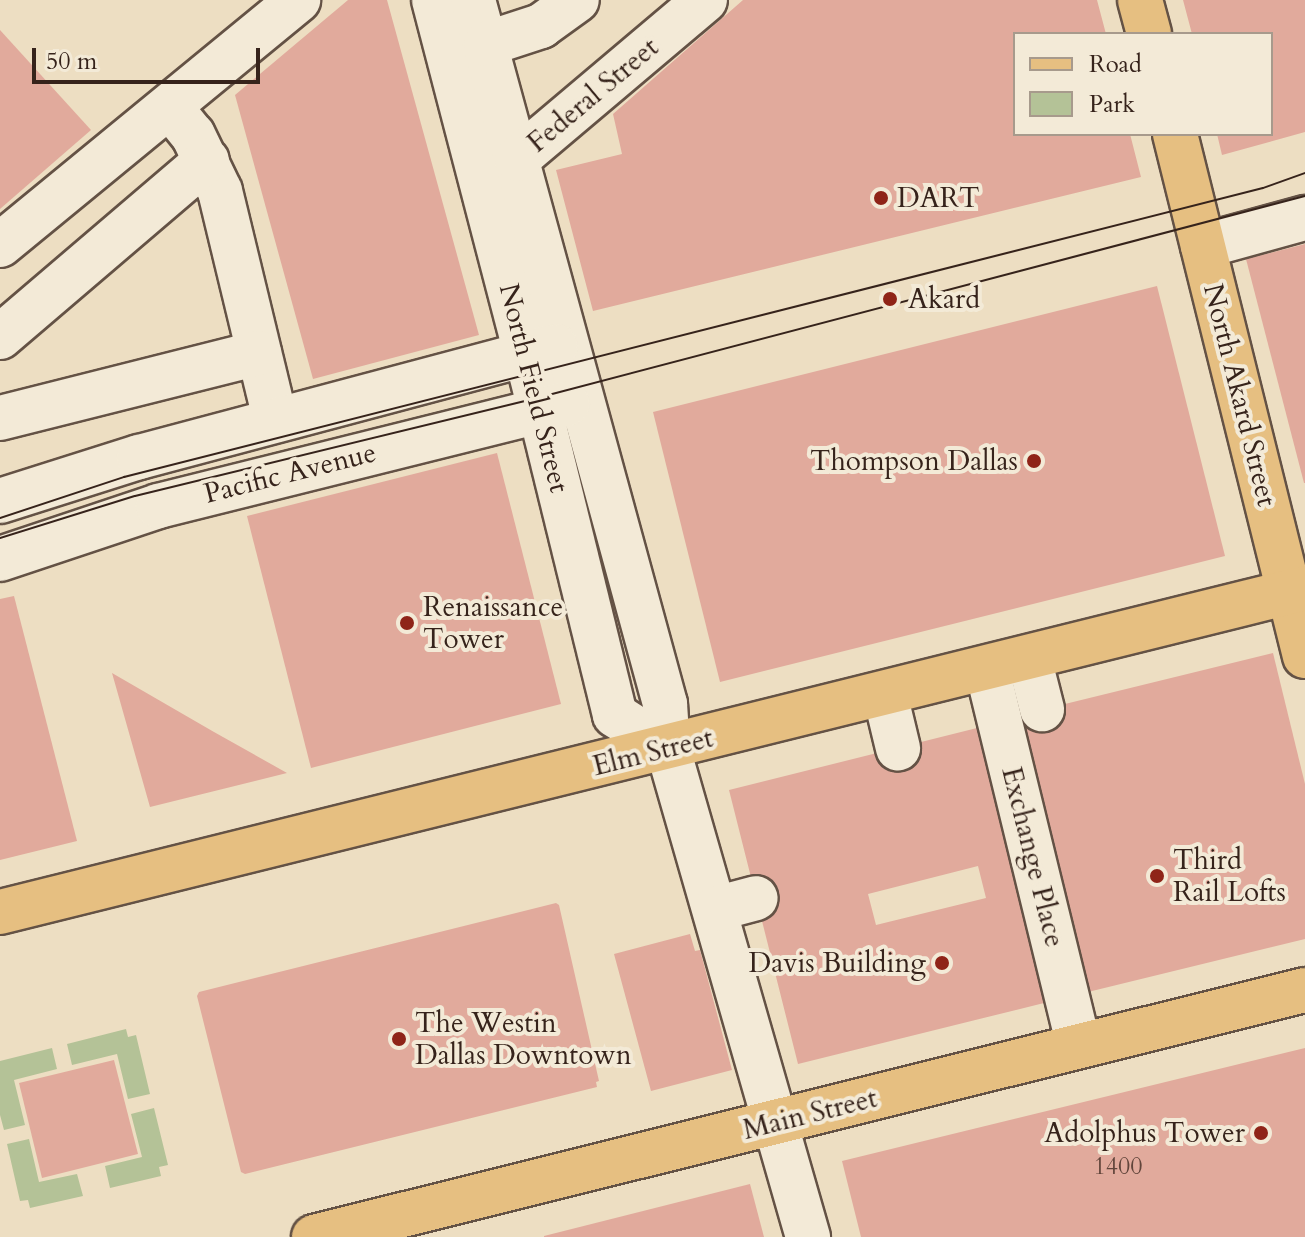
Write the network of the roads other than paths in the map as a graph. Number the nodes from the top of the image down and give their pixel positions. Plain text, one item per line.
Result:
1 (298, 0) edge
2 (434, 0) edge
3 (473, 0) edge
4 (577, 0) edge
5 (705, 0) edge
6 (1140, 0) edge
7 (1148, 32) edge
8 (486, 44) junction
9 (160, 115) junction
10 (1176, 136) edge
11 (517, 159) junction
12 (207, 160) junction
13 (1305, 218) edge
14 (0, 245) edge
15 (1203, 246) junction
16 (0, 337) edge
17 (569, 343) junction
18 (259, 353) junction
19 (526, 354) junction
20 (585, 400) junction
21 (540, 410) junction
22 (0, 418) edge
23 (275, 419) junction
24 (0, 501) edge
25 (0, 559) edge
26 (1297, 590) edge
27 (1305, 656) edge
28 (1029, 658) junction
29 (987, 669) junction
30 (885, 694) junction
31 (1042, 709) dead end
32 (898, 748) dead end
33 (668, 749) junction
34 (756, 898) dead end
35 (715, 909) junction
36 (0, 912) edge
37 (1305, 990) edge
38 (1079, 1046) junction
39 (775, 1122) junction
40 (314, 1237) edge
41 (808, 1237) edge

1 - 9 street
2 - 19 street, North Field Street
3 - 8 street, North Field Street
4 - 8 street
5 - 11 street, Federal Street
6 - 7 main road
8 - 11 street, North Field Street
9 - 12 street
9 - 14 street
10 - 15 main road, North Akard Street
11 - 17 street, North Field Street
12 - 16 street
12 - 18 street
13 - 15 street
15 - 26 main road, North Akard Street
17 - 19 street, Pacific Avenue
17 - 20 street, North Field Street
18 - 22 street
18 - 23 street
19 - 21 street, North Field Street
19 - 23 street, Pacific Avenue
20 - 21 street, Pacific Avenue
20 - 33 street, North Field Street
21 - 25 street, Pacific Avenue
21 - 33 street, North Field Street
23 - 24 street, Pacific Avenue
26 - 27 main road, North Akard Street
26 - 28 main road, Elm Street
28 - 29 main road, Elm Street
28 - 31 street
29 - 30 main road, Elm Street
29 - 38 street, Exchange Place
30 - 32 street
30 - 33 main road, Elm Street
33 - 35 street, North Field Street
33 - 36 main road, Elm Street
34 - 35 street
35 - 39 street, North Field Street
37 - 38 main road, Main Street
38 - 39 main road, Main Street
39 - 40 main road, Main Street
39 - 41 street, North Field Street

